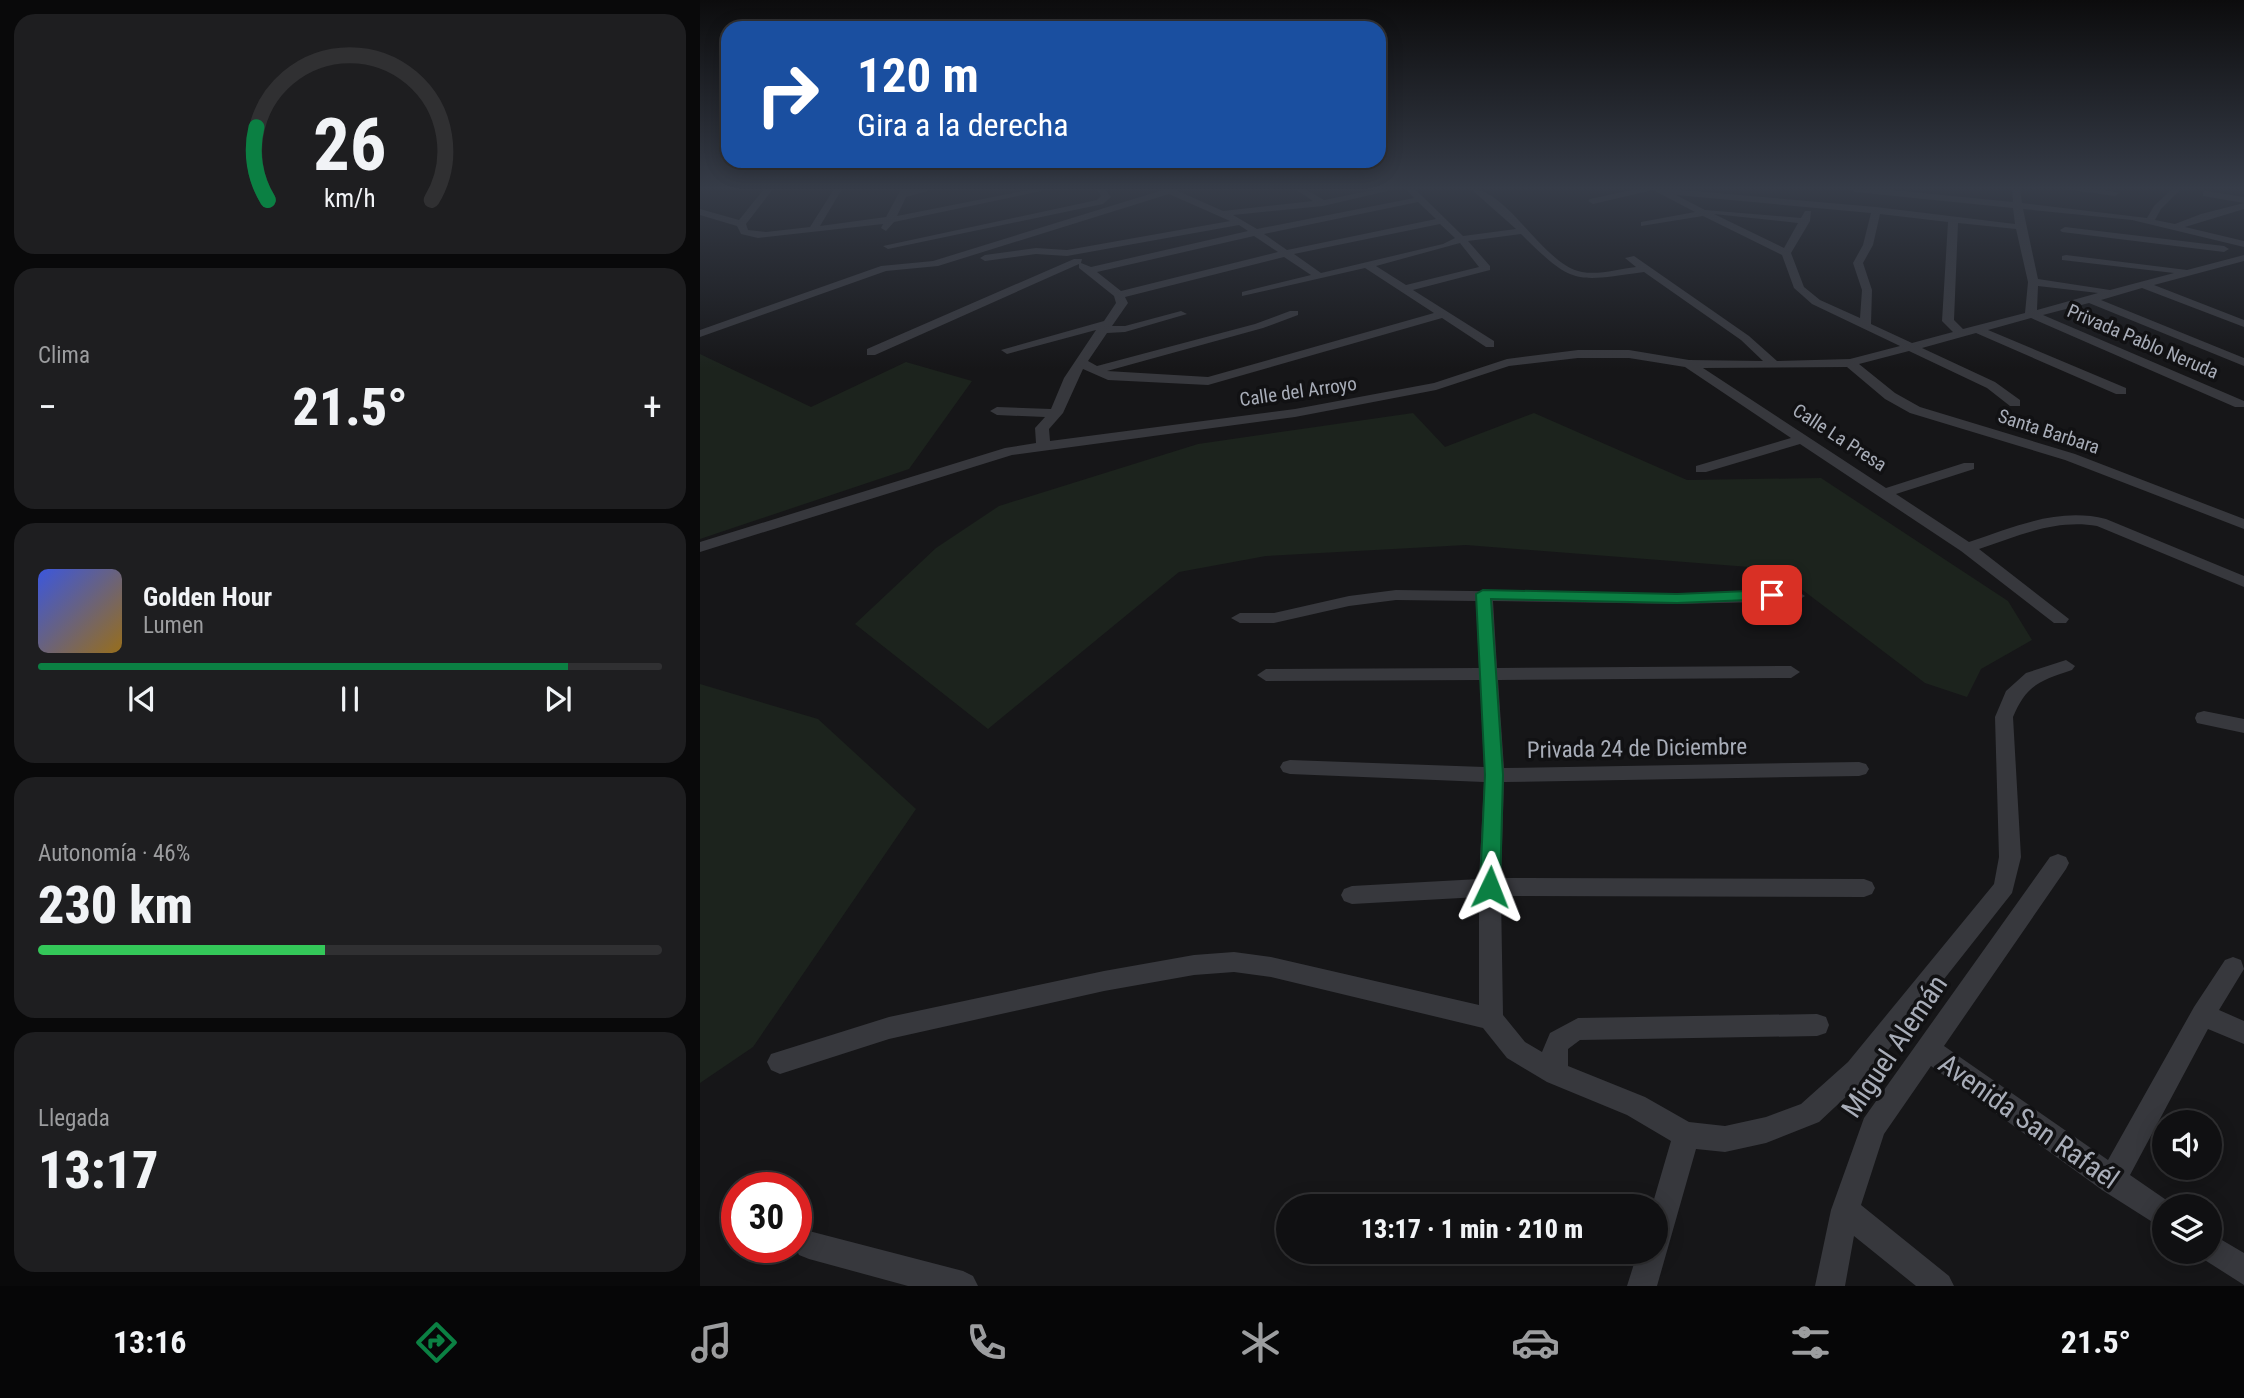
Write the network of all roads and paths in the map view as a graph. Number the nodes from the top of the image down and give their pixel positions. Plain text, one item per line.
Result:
1 (888, 249) edge
2 (982, 249) edge
3 (1086, 249) edge
4 (1184, 249) edge
5 (1280, 249) edge
6 (1305, 249) edge
7 (1433, 249) edge
8 (1470, 249) edge
9 (1541, 249) edge
10 (1778, 249) edge
11 (1788, 249) edge
12 (1866, 249) edge
13 (1951, 249) edge
14 (2025, 249) edge
15 (1067, 253) junction
16 (1286, 253) junction
17 (1786, 253) junction
18 (1629, 258) dead end
19 (2066, 258) dead end
20 (2244, 258) edge
21 (1078, 261) junction
22 (934, 264) junction
23 (1367, 265) junction
24 (885, 268) junction
25 (1645, 269) junction
26 (1089, 271) junction
27 (2193, 272) junction
28 (1317, 275) junction
29 (2033, 282) junction
30 (2143, 285) junction
31 (1404, 289) junction
32 (2115, 292) junction
33 (1246, 294) dead end
34 (1119, 295) junction
35 (2090, 299) junction
36 (1867, 302) junction
37 (1826, 307) junction
38 (2244, 308) edge
39 (1294, 313) dead end
40 (2031, 313) junction
41 (1181, 314) dead end
42 (1443, 314) junction
43 (2220, 314) junction
44 (1865, 324) junction
45 (2244, 324) edge
46 (1105, 326) junction
47 (1977, 329) junction
48 (1960, 333) junction
49 (700, 334) edge
50 (1490, 344) dead end
51 (1909, 346) junction
52 (1007, 350) dead end
53 (871, 352) dead end
54 (1081, 362) junction
55 (2244, 362) edge
56 (1689, 363) junction
57 (1850, 363) junction
58 (1774, 365) junction
59 (1094, 371) junction
60 (2121, 391) dead end
61 (2015, 403) dead end
62 (2240, 404) dead end
63 (997, 411) dead end
64 (1056, 413) junction
65 (1804, 438) junction
66 (1043, 445) junction
67 (1969, 466) dead end
68 (1701, 469) dead end
69 (1886, 492) junction
70 (2244, 524) edge
71 (700, 547) edge
72 (1967, 548) junction
73 (2244, 582) edge
74 (1483, 594) junction
75 (1797, 596) dead end
76 (1240, 618) dead end
77 (2060, 619) dead end
78 (2066, 666) dead end
79 (1791, 673) dead end
80 (1266, 675) dead end
81 (1490, 676) junction
82 (2204, 718) dead end
83 (2244, 726) edge
84 (1290, 767) dead end
85 (1859, 769) dead end
86 (1494, 775) junction
87 (2058, 863) dead end
88 (1490, 887) junction
89 (1864, 888) dead end
90 (1352, 895) dead end
91 (2233, 967) dead end
92 (2203, 1015) junction
93 (1491, 1019) junction
94 (1817, 1025) dead end
95 (2244, 1033) edge
96 (1928, 1049) junction
97 (780, 1062) dead end
98 (1556, 1073) junction
99 (1686, 1135) junction
100 (2112, 1180) junction
101 (1668, 1200) edge
102 (2152, 1207) edge
103 (1844, 1210) junction
104 (812, 1246) edge
105 (2222, 1255) edge
106 (1649, 1264) edge
107 (2244, 1270) edge
108 (963, 1286) edge
109 (1642, 1286) edge
110 (1830, 1286) edge
111 (1939, 1286) edge

1 - 24 street
2 - 22 street
3 - 15 street
4 - 26 street
5 - 16 street
6 - 16 street
7 - 23 street
8 - 31 street
9 - 25 street
10 - 17 street
11 - 17 street
12 - 36 street
13 - 48 street
14 - 29 street
15 - 21 street
15 - 22 street
16 - 28 street
16 - 34 street
17 - 37 street
18 - 25 street
19 - 27 street
20 - 27 street, Calle del Arroyo
21 - 26 street
21 - 53 street
22 - 24 street
23 - 28 street
23 - 31 street
24 - 49 street
25 - 58 street
26 - 34 street
27 - 30 street, Calle del Arroyo
28 - 33 street
29 - 32 street
29 - 40 street
30 - 32 street, Calle del Arroyo
30 - 43 street
31 - 42 street
32 - 35 street, Calle del Arroyo
34 - 46 street
35 - 40 street, Calle del Arroyo
35 - 55 street
36 - 37 street
36 - 44 street
37 - 44 street
38 - 43 street
39 - 59 street
40 - 47 street, Calle del Arroyo
40 - 62 street, Privada Pablo Neruda
41 - 46 street
42 - 50 street
42 - 59 street
43 - 45 street
44 - 51 street
46 - 52 street
46 - 54 street
47 - 48 street, Calle del Arroyo
47 - 60 street
48 - 51 street, Calle del Arroyo
51 - 57 street, Calle del Arroyo
51 - 61 street
54 - 59 street
54 - 64 street
56 - 58 street, Calle del Arroyo
56 - 65 street, Calle La Presa
56 - 66 street, Calle del Arroyo
57 - 58 street, Calle del Arroyo
57 - 70 street, Santa Barbara
63 - 64 street
64 - 66 street
65 - 68 street
65 - 69 street, Calle La Presa
66 - 71 street, Calle del Arroyo
67 - 69 street
69 - 72 street, Calle La Presa
72 - 73 street
72 - 77 street, Calle La Presa
74 - 75 street
74 - 76 street
74 - 81 street
78 - 99 street
79 - 81 street
80 - 81 street
81 - 86 street
82 - 83 street
84 - 86 street, Privada 24 de Diciembre
85 - 86 street, Privada 24 de Diciembre
86 - 88 street
87 - 96 street, Miguel Alemán
88 - 89 street
88 - 90 street
88 - 93 street
91 - 92 street
92 - 95 street
92 - 100 street
93 - 97 street
93 - 98 street
94 - 98 street
96 - 100 street, Avenida San Rafaél
96 - 103 street, Miguel Alemán
98 - 99 street
99 - 101 street
100 - 102 street, Avenida San Rafaél
103 - 110 street, Miguel Alemán
103 - 111 street
104 - 108 street
105 - 107 street
106 - 109 street

